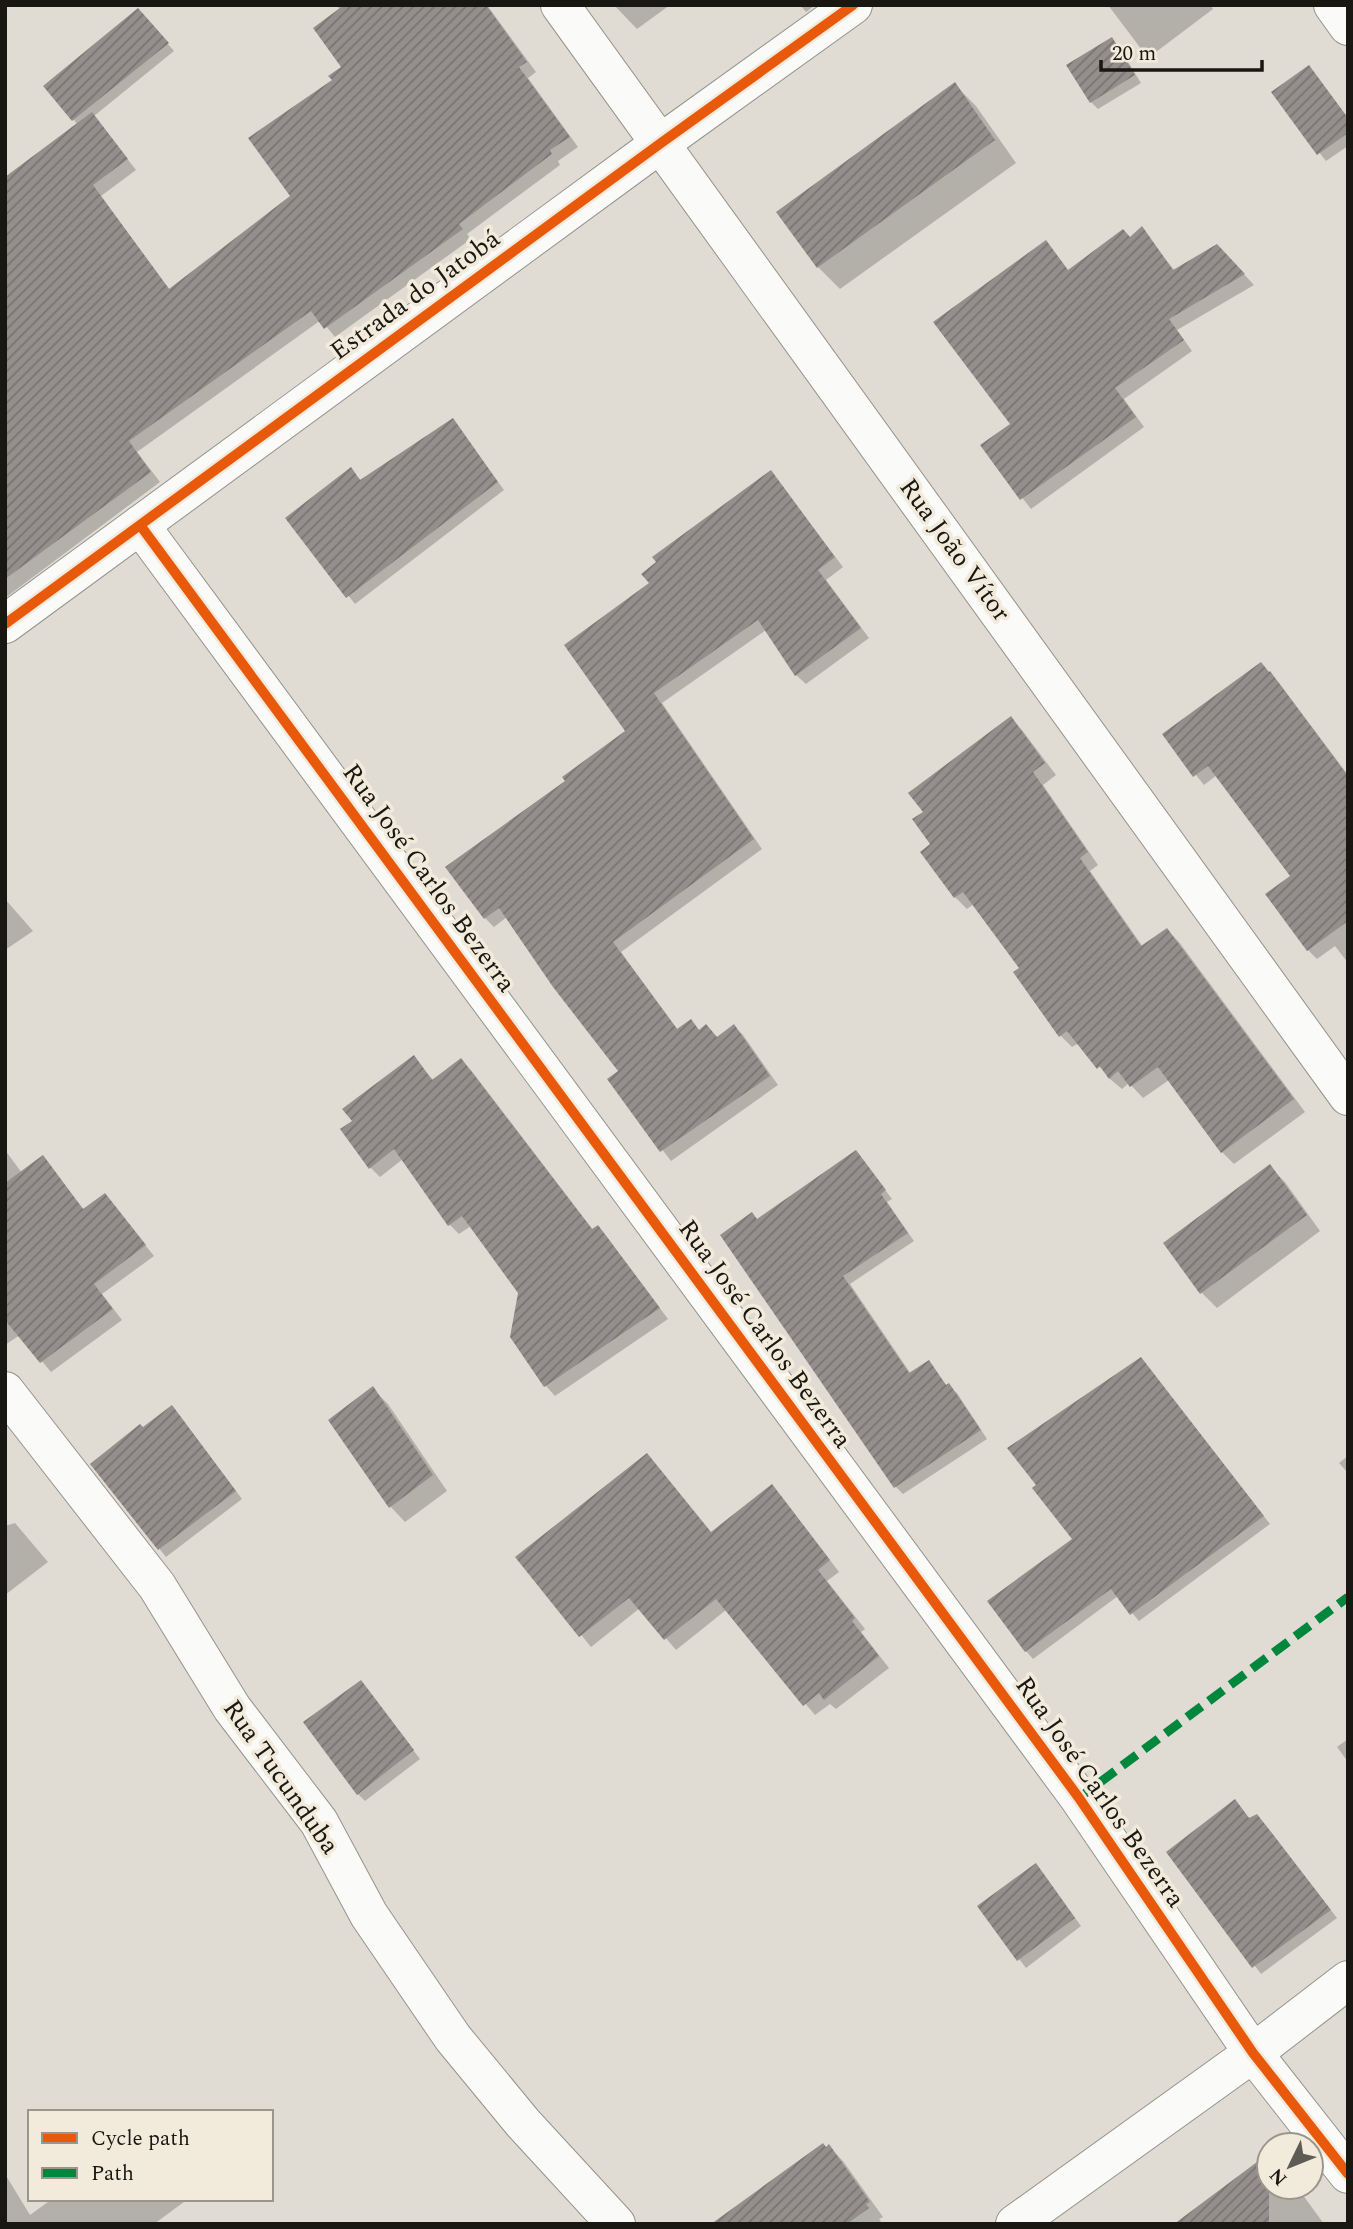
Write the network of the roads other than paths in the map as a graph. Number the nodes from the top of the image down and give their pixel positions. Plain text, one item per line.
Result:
1 (560, 5) edge
2 (853, 5) edge
3 (1333, 5) edge
4 (1348, 26) edge
5 (661, 143) junction
6 (140, 525) junction
7 (5, 624) edge
8 (1348, 1096) edge
9 (5, 1391) edge
10 (1348, 1980) edge
11 (1253, 2053) junction
12 (1348, 2174) edge
13 (616, 2224) edge
14 (1015, 2224) edge

1 - 5 street, Rua João Vítor
2 - 5 street, Estrada do Jatobá
3 - 4 street
5 - 6 street, Estrada do Jatobá
5 - 8 street, Rua João Vítor
6 - 7 street, Estrada do Jatobá
6 - 11 street, Rua José Carlos Bezerra
9 - 13 street, Rua Tucunduba
10 - 11 street
11 - 12 street, Rua José Carlos Bezerra
11 - 14 street

